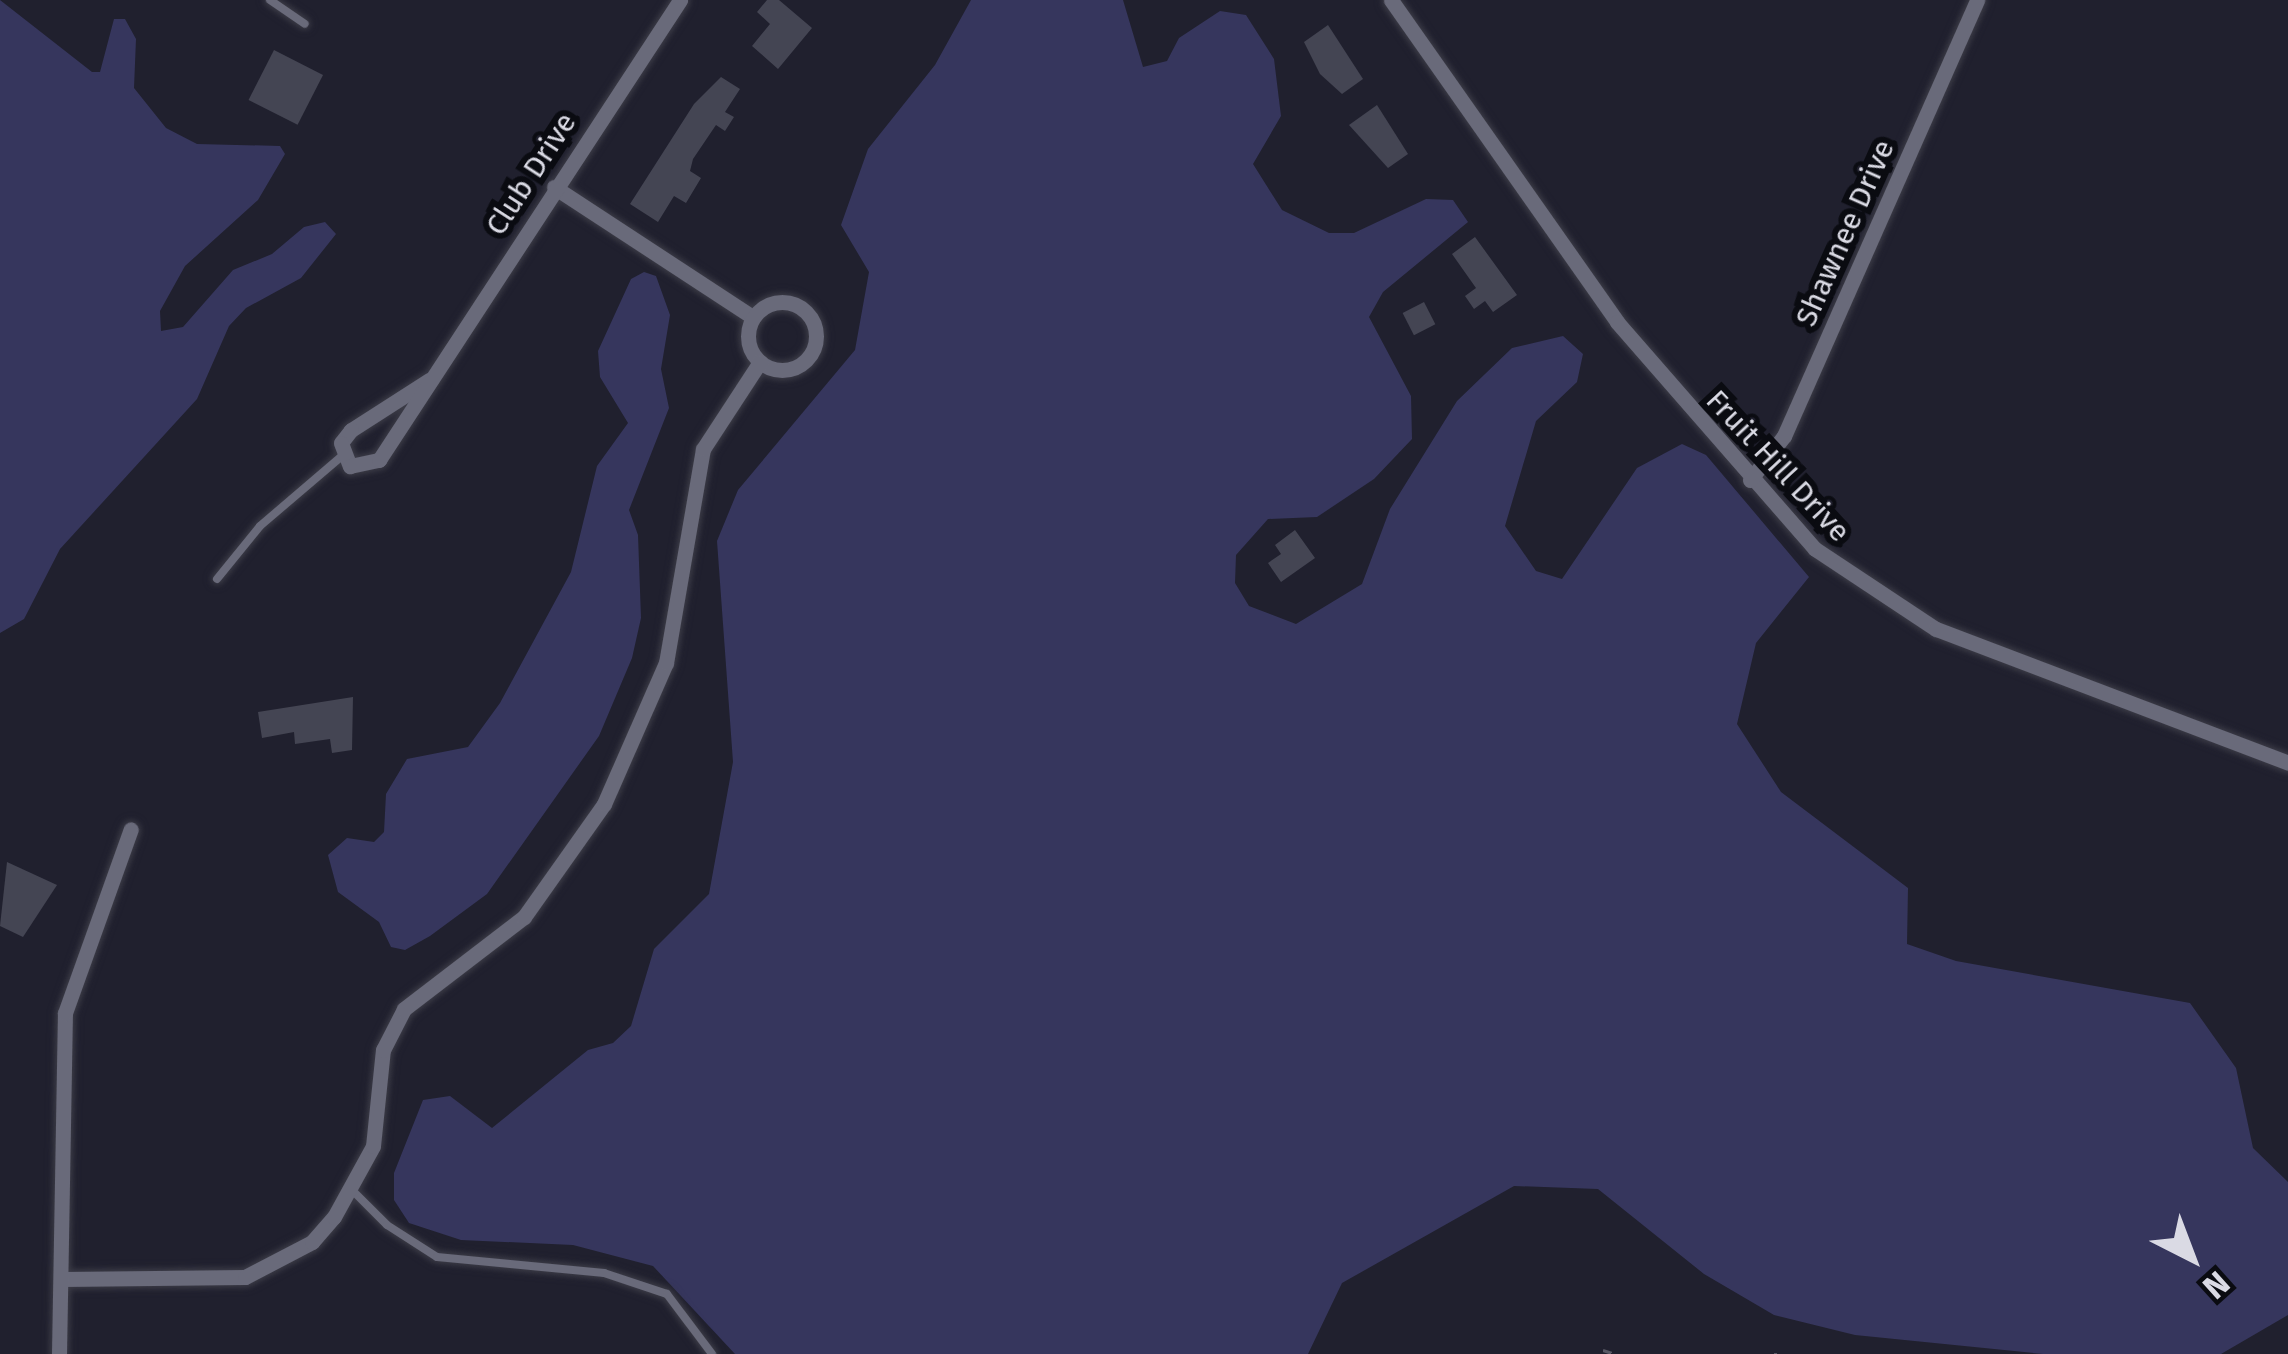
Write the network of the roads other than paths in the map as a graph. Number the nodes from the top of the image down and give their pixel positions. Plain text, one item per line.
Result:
1 (270, 0) edge
2 (680, 0) edge
3 (1391, 0) edge
4 (1977, 0) edge
5 (305, 24) dead end
6 (554, 187) junction
7 (753, 317) junction
8 (760, 362) junction
9 (429, 380) junction
10 (342, 456) junction
11 (1750, 480) junction
12 (217, 579) dead end
13 (2288, 763) edge
14 (131, 829) dead end
15 (353, 1191) junction
16 (63, 1279) junction
17 (59, 1354) edge
18 (712, 1354) edge

1 - 5 lane
2 - 6 street, Club Drive
3 - 11 street, Fruit Hill Drive
4 - 11 street, Shawnee Drive
6 - 7 street
6 - 9 street, Club Drive
7 - 8 street
7 - 8 street
8 - 15 street
9 - 10 street, Club Drive
9 - 10 street, Club Drive
10 - 12 lane
11 - 13 street, Fruit Hill Drive
14 - 16 street
15 - 16 street
15 - 18 lane
16 - 17 street

